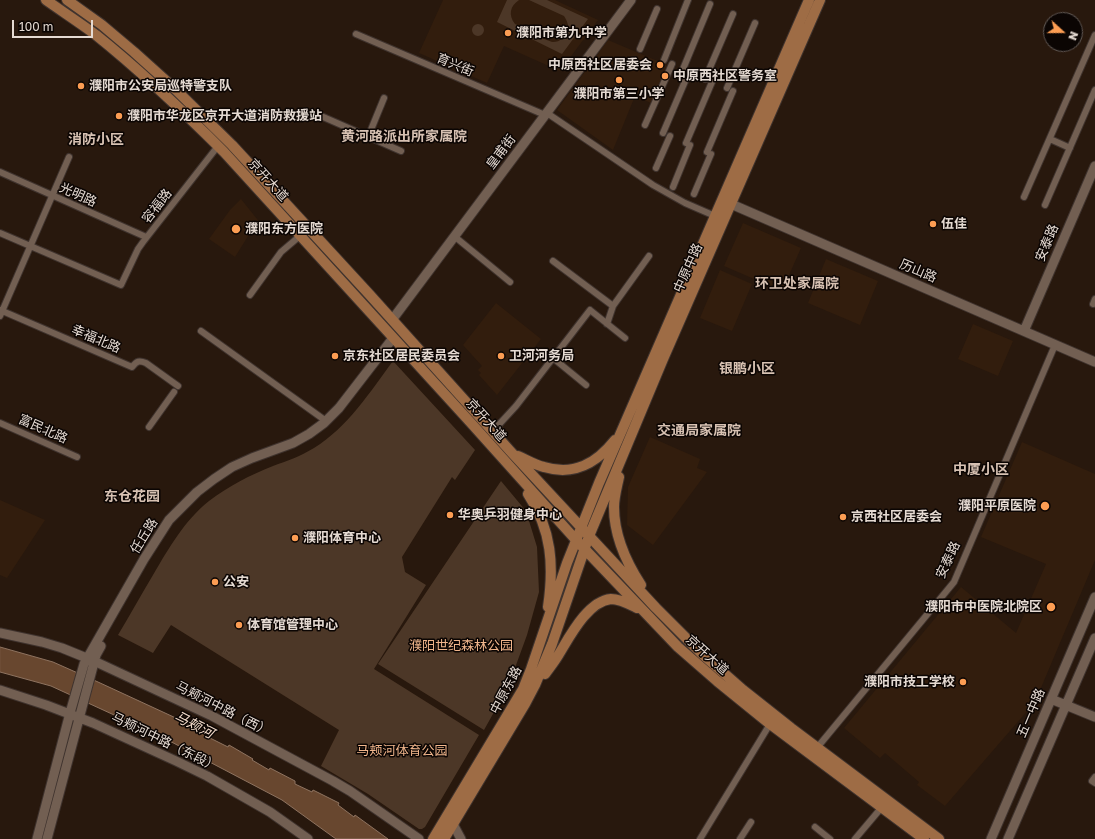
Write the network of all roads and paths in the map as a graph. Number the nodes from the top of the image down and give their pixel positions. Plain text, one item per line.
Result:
1 (46, 0) edge
2 (67, 0) edge
3 (631, 0) edge
4 (688, 0) edge
5 (809, 0) edge
6 (820, 0) edge
7 (710, 4) dead end
8 (657, 9) dead end
9 (733, 14) dead end
10 (755, 23) dead end
11 (356, 34) dead end
12 (1095, 35) edge
13 (640, 49) dead end
14 (664, 60) dead end
15 (672, 64) dead end
16 (705, 79) dead end
17 (712, 82) dead end
18 (1095, 90) edge
19 (384, 98) dead end
20 (546, 114) junction
21 (321, 116) dead end
22 (645, 125) dead end
23 (663, 132) dead end
24 (670, 136) dead end
25 (368, 137) junction
26 (1050, 139) junction
27 (218, 146) junction
28 (1070, 148) junction
29 (401, 151) dead end
30 (70, 157) dead end
31 (1095, 166) edge
32 (656, 168) dead end
33 (0, 172) edge
34 (673, 187) dead end
35 (694, 194) dead end
36 (52, 196) junction
37 (1024, 197) dead end
38 (731, 204) junction
39 (1045, 205) dead end
40 (715, 216) junction
41 (0, 233) edge
42 (300, 235) junction
43 (454, 236) junction
44 (146, 238) junction
45 (30, 246) junction
46 (649, 256) dead end
47 (553, 261) dead end
48 (510, 282) dead end
49 (250, 295) dead end
50 (613, 306) junction
51 (1, 312) edge
52 (392, 320) junction
53 (607, 324) junction
54 (201, 330) dead end
55 (1024, 331) junction
56 (625, 338) dead end
57 (395, 340) junction
58 (1055, 345) junction
59 (553, 358) junction
60 (1095, 362) edge
61 (586, 385) dead end
62 (178, 386) dead end
63 (174, 392) dead end
64 (326, 421) junction
65 (0, 423) edge
66 (625, 425) junction
67 (635, 425) junction
68 (149, 427) dead end
69 (493, 431) junction
70 (512, 453) junction
71 (77, 456) dead end
72 (510, 466) junction
73 (581, 528) junction
74 (588, 536) junction
75 (576, 540) junction
76 (584, 548) junction
77 (1095, 597) edge
78 (656, 608) junction
79 (660, 628) junction
80 (544, 632) junction
81 (0, 633) edge
82 (1095, 638) edge
83 (90, 663) junction
84 (0, 690) edge
85 (531, 694) junction
86 (1051, 698) junction
87 (1066, 705) junction
88 (74, 715) junction
89 (1095, 717) edge
90 (770, 724) junction
91 (815, 751) junction
92 (1095, 777) edge
93 (1095, 783) edge
94 (882, 808) junction
95 (751, 822) dead end
96 (452, 824) junction
97 (815, 827) dead end
98 (37, 839) edge
99 (47, 839) edge
100 (308, 839) edge
101 (420, 839) edge
102 (432, 839) edge
103 (436, 839) edge
104 (444, 839) edge
105 (461, 839) edge
106 (700, 839) edge
107 (740, 839) edge
108 (830, 839) edge
109 (855, 839) edge
110 (924, 839) edge
111 (939, 839) edge
112 (991, 839) edge
113 (1008, 839) edge

1 - 27 main road, 京开大道
2 - 52 main road, 京开大道
3 - 20 street, 皇甫街
4 - 14 street
5 - 40 main road, 中原中路
6 - 38 main road, 中原中路
7 - 23 street
8 - 13 street
9 - 16 street
10 - 35 street
11 - 20 street, 育兴街
12 - 26 street
15 - 22 street
17 - 34 street
18 - 28 street
19 - 25 street
20 - 40 street, 育兴街
20 - 43 street, 皇甫街
21 - 25 street
24 - 32 street
25 - 29 street
26 - 28 street
26 - 37 street
27 - 42 main road, 京开大道
27 - 44 street, 容福路
28 - 39 street
30 - 36 street
31 - 55 street, 安泰路
33 - 36 street, 光明路
36 - 44 street, 光明路
36 - 45 street
38 - 55 street, 历山路
38 - 67 main road, 中原中路
40 - 66 main road, 中原中路
41 - 45 street
42 - 49 street
42 - 57 main road, 京开大道
43 - 48 street
43 - 52 street, 皇甫街
44 - 45 street, 容福路
45 - 51 street
46 - 50 street
47 - 50 street
50 - 53 street
51 - 62 street, 幸福北路
52 - 69 main road, 京开大道
53 - 56 street
53 - 59 street
54 - 64 street
55 - 58 street, 历山路
57 - 64 street, 任丘路
57 - 72 main road, 京开大道
57 - 83 street, 任丘路
58 - 60 street, 历山路
58 - 91 street, 安泰路
59 - 61 street
59 - 69 street
63 - 68 street
64 - 83 street, 任丘路
65 - 71 street, 富民北路
66 - 70 main road
66 - 73 main road, 中原中路
67 - 74 main road, 中原中路
67 - 78 main road
69 - 70 main road, 京开大道
70 - 73 main road, 京开大道
72 - 75 main road, 京开大道
72 - 80 main road
73 - 74 main road, 京开大道
73 - 75 main road, 中原中路
74 - 76 main road, 中原中路
74 - 78 main road, 京开大道
75 - 76 main road, 京开大道
75 - 80 main road, 中原东路
76 - 79 main road, 京开大道
76 - 85 main road, 中原东路
77 - 86 street, 五一中路
78 - 91 main road, 京开大道
79 - 85 main road
79 - 90 main road, 京开大道
80 - 102 main road, 中原东路
81 - 83 street, 马颊河中路（西）
82 - 87 street
83 - 88 street, 任丘路
83 - 101 street, 马颊河中路（西）
84 - 88 street, 马颊河中路（东段）
85 - 96 main road, 中原东路
86 - 87 street
86 - 112 street, 五一中路
87 - 89 street
87 - 113 street
88 - 98 street, 任丘路
88 - 99 street, 任丘路
88 - 100 street, 马颊河中路（东段）
90 - 91 main road, 京开大道
90 - 106 street
91 - 94 main road, 京开大道
91 - 111 main road, 京开大道
92 - 93 street
94 - 109 street
94 - 110 main road, 京开大道
95 - 107 street
96 - 103 street
96 - 104 main road, 中原东路
96 - 105 street
97 - 108 street

